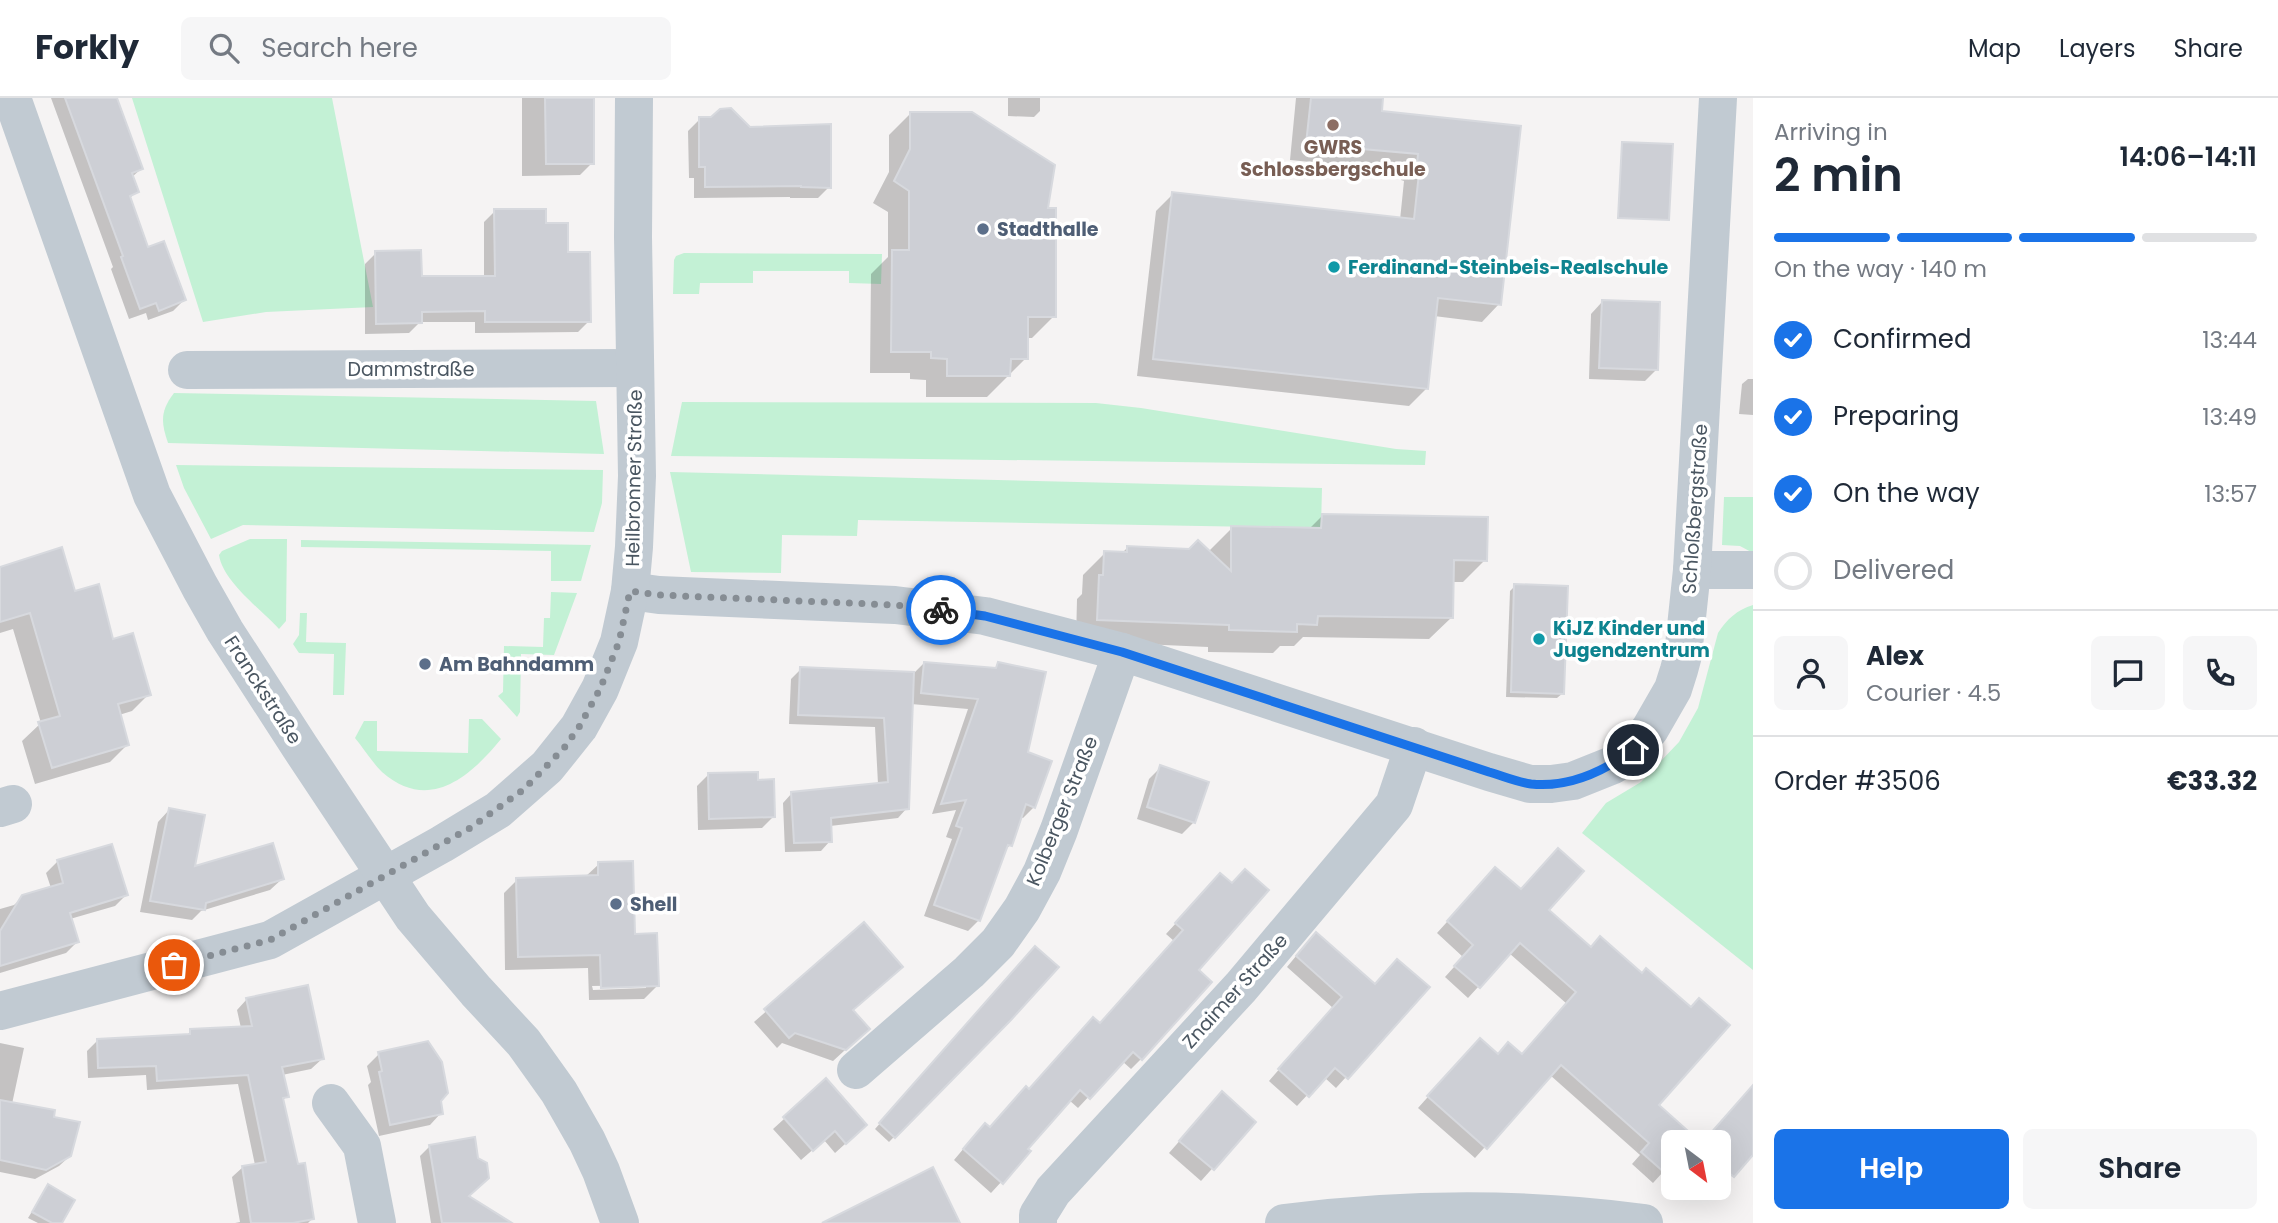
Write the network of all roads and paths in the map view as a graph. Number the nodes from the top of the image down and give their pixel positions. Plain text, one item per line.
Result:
1 (12, 98) edge
2 (634, 98) edge
3 (1717, 98) edge
4 (635, 368) junction
5 (187, 370) dead end
6 (1693, 556) junction
7 (1753, 570) edge
8 (630, 591) junction
9 (1122, 652) junction
10 (1414, 746) junction
11 (386, 876) junction
12 (0, 1011) edge
13 (856, 1070) dead end
14 (331, 1102) dead end
15 (377, 1223) edge
16 (620, 1223) edge
17 (1038, 1223) edge
18 (1284, 1223) edge
19 (1644, 1223) edge

1 - 11 street, Franckstraße
2 - 4 street, Heilbronner Straße
3 - 6 street, Schloßbergstraße
4 - 5 street, Dammstraße
4 - 8 street, Heilbronner Straße
6 - 7 street
6 - 10 street, Schloßbergstraße
8 - 9 street, Schloßbergstraße
8 - 11 street, Heilbronner Straße
9 - 10 street, Schloßbergstraße
9 - 13 street, Kolberger Straße
10 - 17 street, Znaimer Straße
11 - 12 street, Heilbronner Straße
11 - 16 street, Franckstraße
14 - 15 street
18 - 19 street

